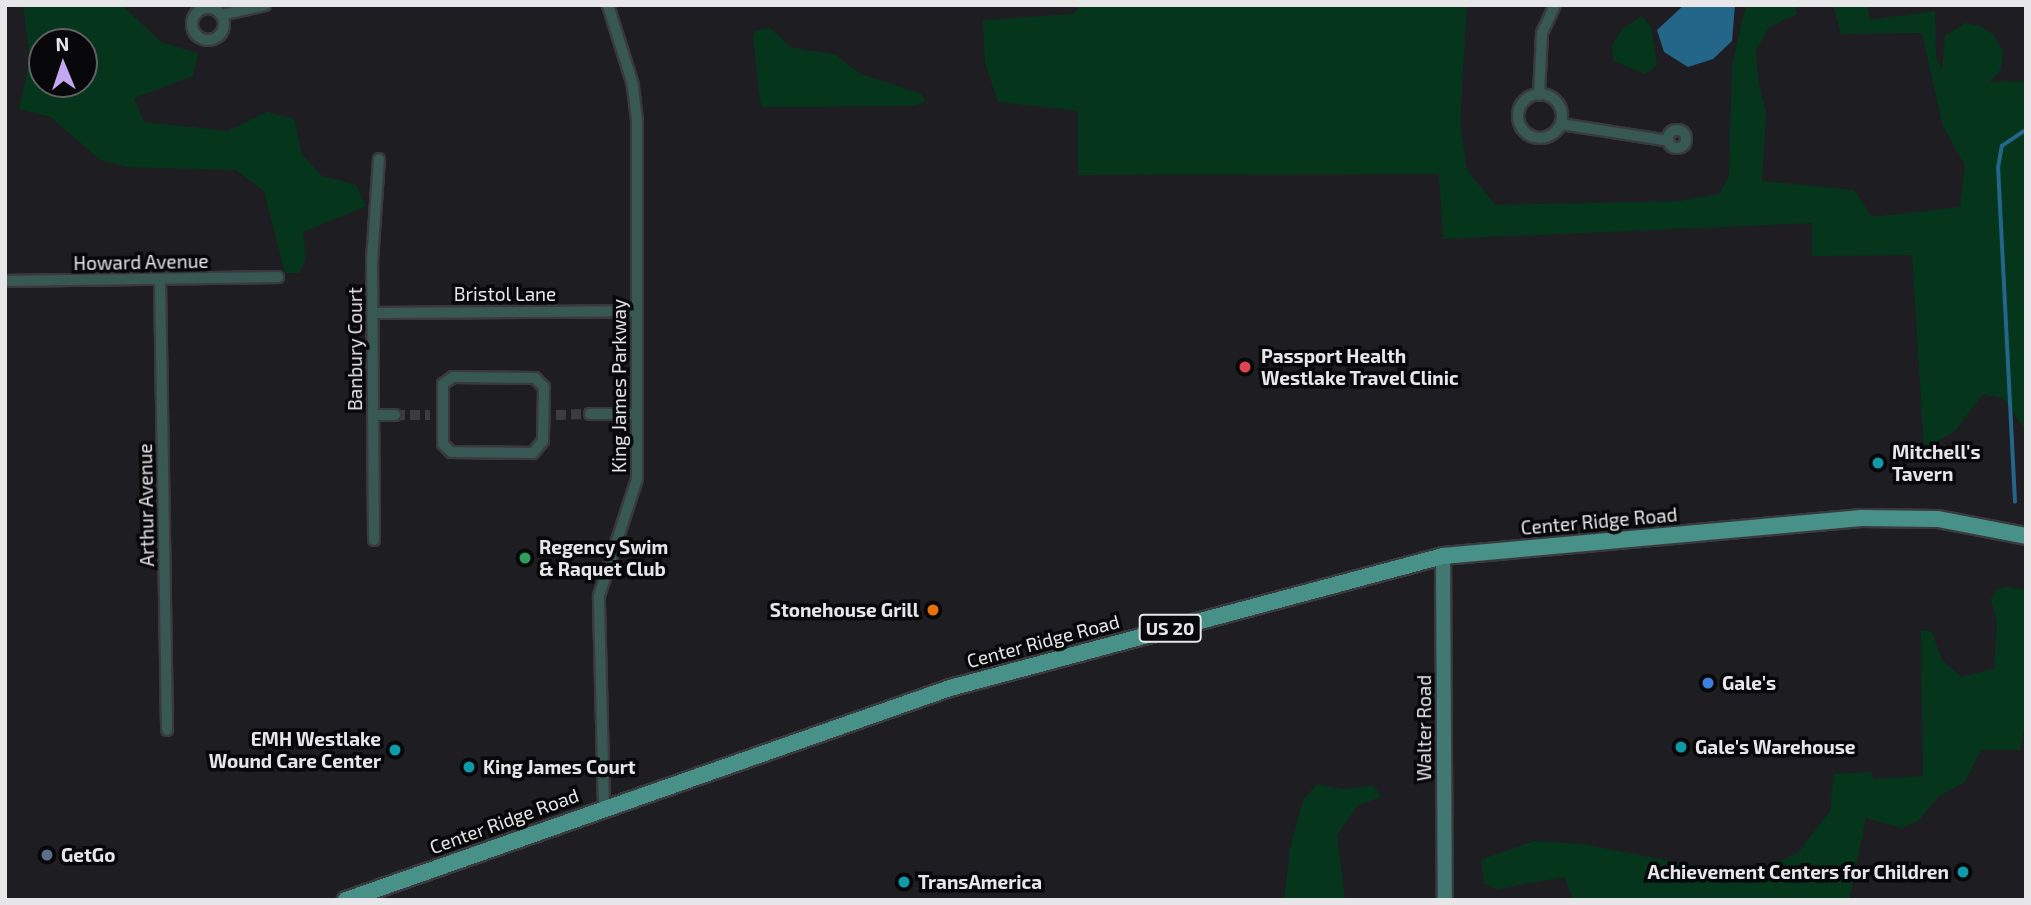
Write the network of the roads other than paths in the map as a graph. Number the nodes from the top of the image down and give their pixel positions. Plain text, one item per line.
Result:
1 (265, 5) edge
2 (608, 5) edge
3 (1550, 7) edge
4 (222, 15) dead end
5 (1539, 94) junction
6 (1561, 124) junction
7 (1669, 141) dead end
8 (379, 159) dead end
9 (278, 277) dead end
10 (160, 280) junction
11 (5, 281) edge
12 (636, 311) junction
13 (373, 313) junction
14 (590, 414) tunnel mouth
15 (636, 414) junction
16 (373, 415) junction
17 (395, 415) tunnel mouth
18 (430, 415) tunnel mouth
19 (443, 415) junction
20 (543, 415) junction
21 (556, 415) tunnel mouth
22 (2026, 536) edge
23 (374, 540) dead end
24 (1443, 556) junction
25 (167, 730) dead end
26 (604, 807) junction
27 (346, 900) edge
28 (1445, 900) edge

1 - 4 street
2 - 12 street, King James Parkway
3 - 5 street
5 - 6 street
5 - 6 street
6 - 7 street
8 - 13 street, Banbury Court
9 - 10 street, Howard Avenue
10 - 11 street, Howard Avenue
10 - 25 street, Arthur Avenue
12 - 13 street, Bristol Lane
12 - 15 street, King James Parkway
13 - 16 street, Banbury Court
14 - 15 street
15 - 26 street, King James Parkway
16 - 17 street
16 - 23 street, Banbury Court
18 - 19 street
19 - 20 street
19 - 20 street
20 - 21 street
22 - 24 main road, Center Ridge Road / US 20
24 - 26 main road, Center Ridge Road / US 20
24 - 28 street, Walter Road
26 - 27 main road, Center Ridge Road / US 20

